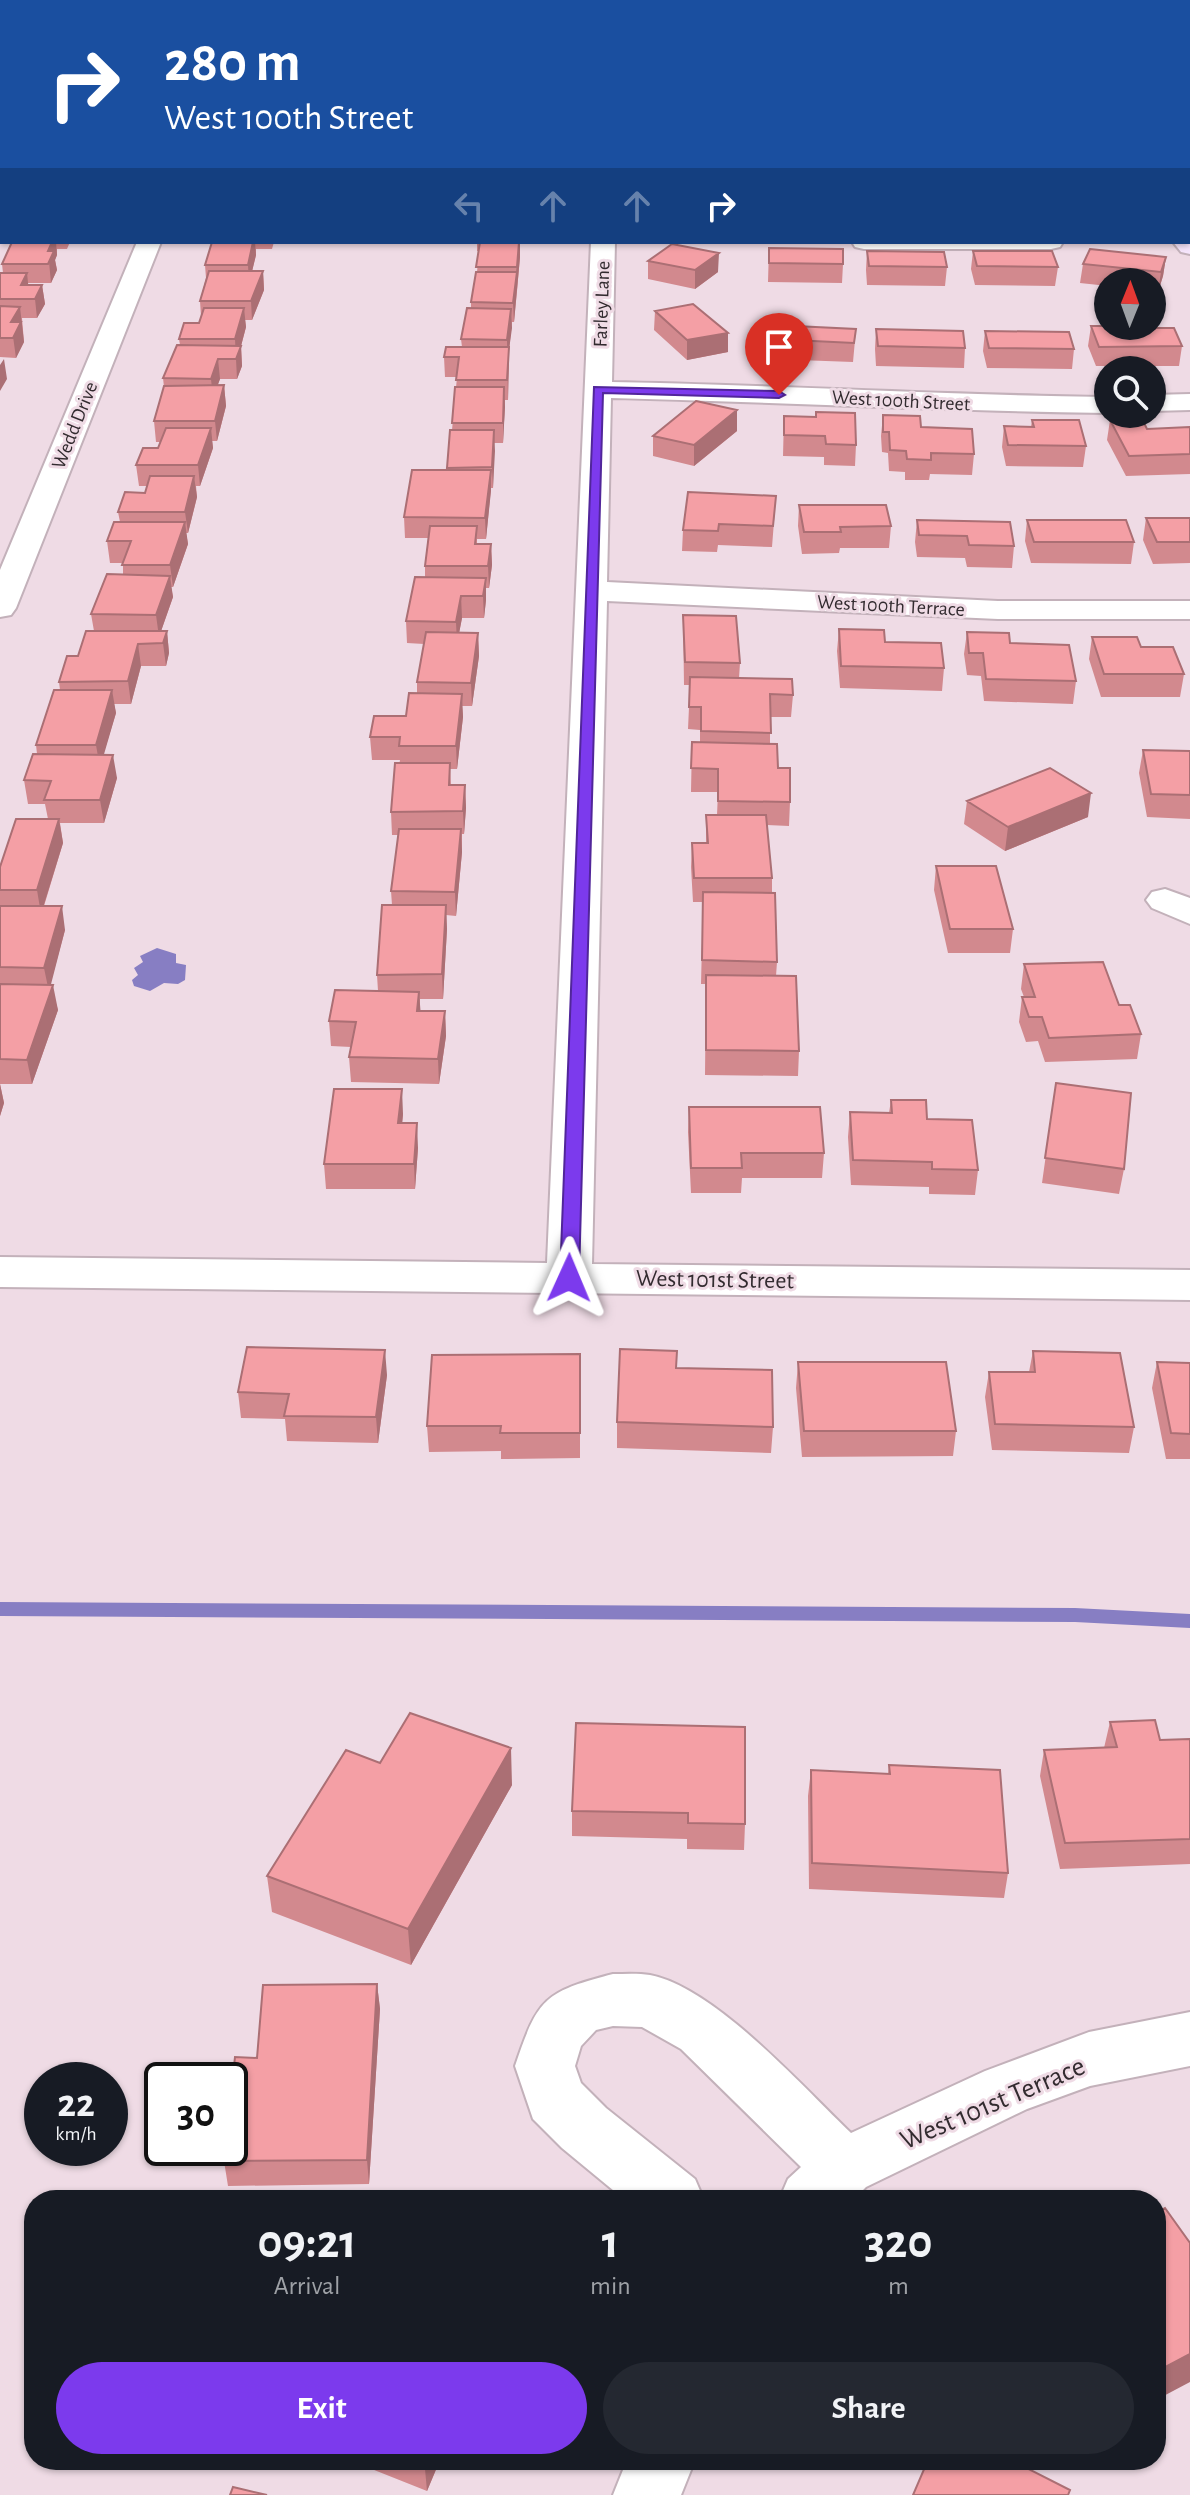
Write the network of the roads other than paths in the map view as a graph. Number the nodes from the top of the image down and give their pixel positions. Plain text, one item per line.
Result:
1 (148, 244) edge
2 (603, 244) edge
3 (598, 390) junction
4 (1190, 402) edge
5 (1166, 403) edge
6 (1094, 405) edge
7 (592, 591) junction
8 (0, 608) edge
9 (1190, 610) edge
10 (0, 1272) edge
11 (569, 1278) junction
12 (1190, 1285) edge
13 (1190, 2039) edge
14 (827, 2184) edge
15 (661, 2190) edge
16 (657, 2470) edge
17 (647, 2495) edge

1 - 8 street, Wedd Drive
2 - 3 street, Farley Lane
3 - 6 street, West 100th Street
3 - 7 street, Farley Lane
4 - 5 street
7 - 9 street, West 100th Terrace
7 - 11 street, Farley Lane
10 - 11 street, West 101st Street
11 - 12 street, West 101st Street
13 - 14 street, West 101st Terrace
14 - 15 street, West 101st Terrace
16 - 17 street

